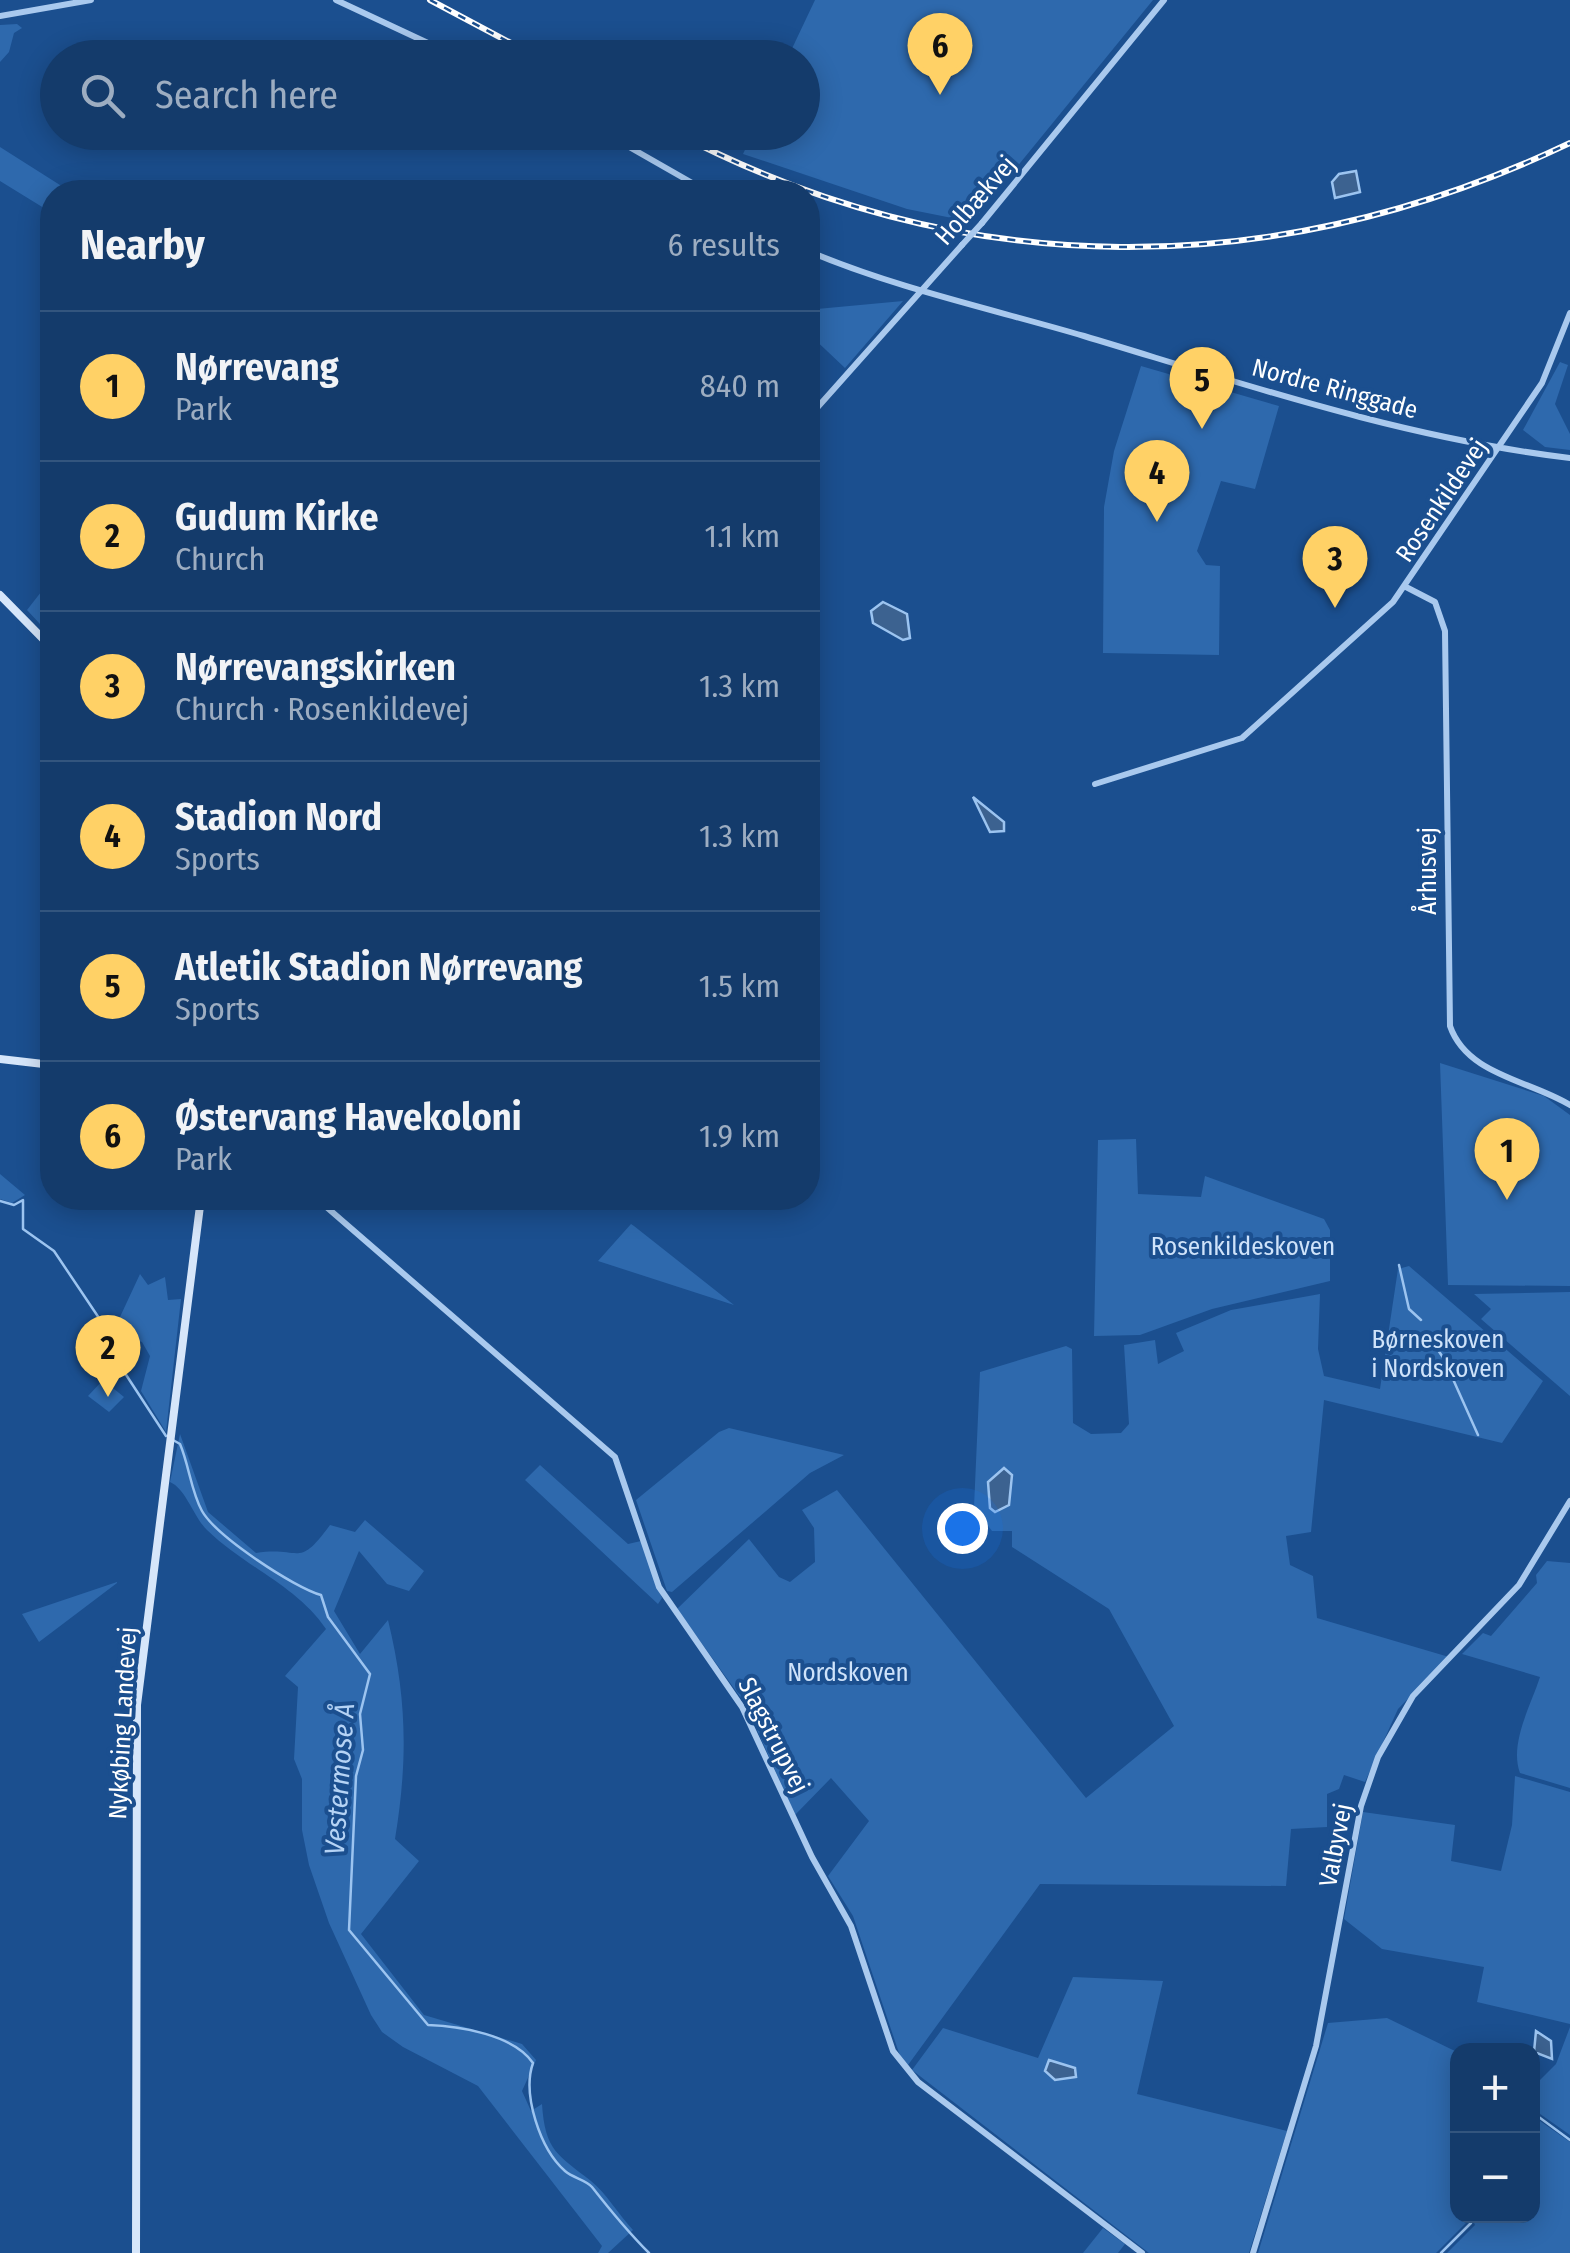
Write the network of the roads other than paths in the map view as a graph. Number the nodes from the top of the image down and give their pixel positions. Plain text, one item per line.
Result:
1 (91, 0) edge
2 (336, 0) edge
3 (1164, 0) edge
4 (0, 16) edge
5 (422, 40) edge
6 (634, 150) edge
7 (687, 180) edge
8 (820, 254) edge
9 (923, 288) junction
10 (1570, 312) edge
11 (820, 404) edge
12 (1499, 449) junction
13 (1570, 458) edge
14 (1406, 587) junction
15 (0, 596) edge
16 (40, 636) edge
17 (1096, 784) dead end
18 (0, 1059) edge
19 (40, 1064) edge
20 (1570, 1105) edge
21 (199, 1210) edge
22 (330, 1210) edge
23 (1570, 1501) edge
24 (136, 2253) edge
25 (1142, 2253) edge
26 (1253, 2253) edge

1 - 4 street
2 - 5 street
3 - 9 street, Holbækvej, bridge
6 - 7 street
8 - 9 street, Nordre Ringgade
9 - 11 street, Holbækvej
9 - 12 street, Nordre Ringgade
10 - 12 street, Rosenkildevej
12 - 13 street, Nordre Ringgade
12 - 14 street, Rosenkildevej
14 - 17 street, Rosenkildevej
14 - 20 street, Århusvej
15 - 16 main road
18 - 19 main road
21 - 24 main road, Nykøbing Landevej
22 - 25 street, Slagstrupvej
23 - 26 street, Valbyvej

